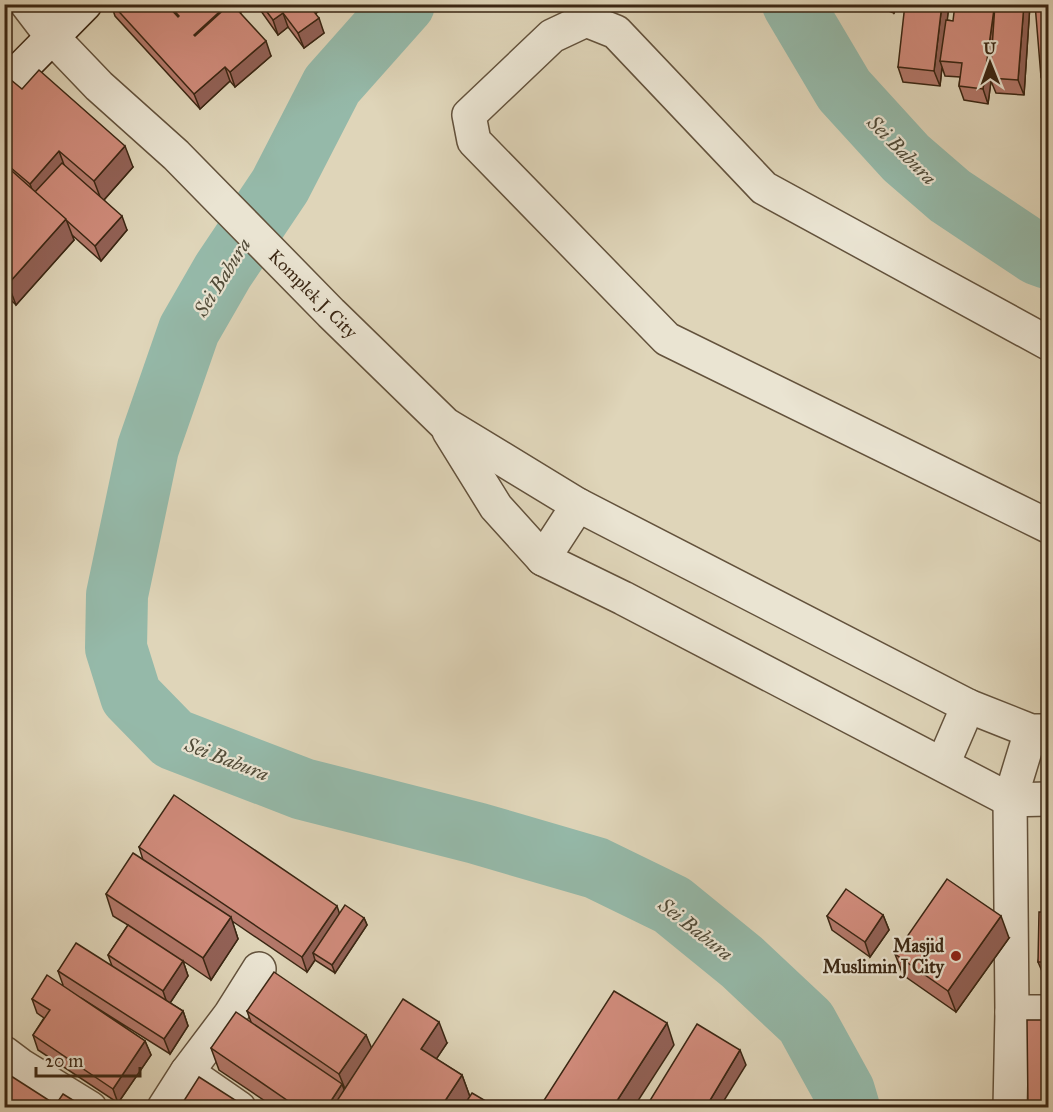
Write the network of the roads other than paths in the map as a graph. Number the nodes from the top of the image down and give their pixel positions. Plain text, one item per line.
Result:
1 (27, 4) edge
2 (85, 4) edge
3 (53, 38) junction
4 (4, 86) edge
5 (1048, 343) edge
6 (445, 424) junction
7 (578, 505) junction
8 (1048, 526) edge
9 (543, 559) junction
10 (968, 705) junction
11 (1040, 731) edge
12 (943, 764) junction
13 (1010, 800) junction
14 (1048, 800) edge
15 (259, 969) dead end
16 (1012, 1012) junction
17 (1048, 1012) edge
18 (4, 1053) edge
19 (187, 1072) junction
20 (90, 1107) edge
21 (164, 1107) edge
22 (239, 1107) edge
23 (1011, 1107) edge

1 - 3 street, Komplek J. City
2 - 3 street
3 - 4 street
3 - 6 street, Komplek J. City
5 - 8 street
6 - 7 street
6 - 9 street
7 - 9 street
7 - 10 street
9 - 12 street
10 - 11 street
10 - 12 street
11 - 13 street
12 - 13 street
13 - 14 street
13 - 16 street
15 - 19 street
16 - 17 street
16 - 23 street
18 - 20 street
19 - 21 street
19 - 22 street

